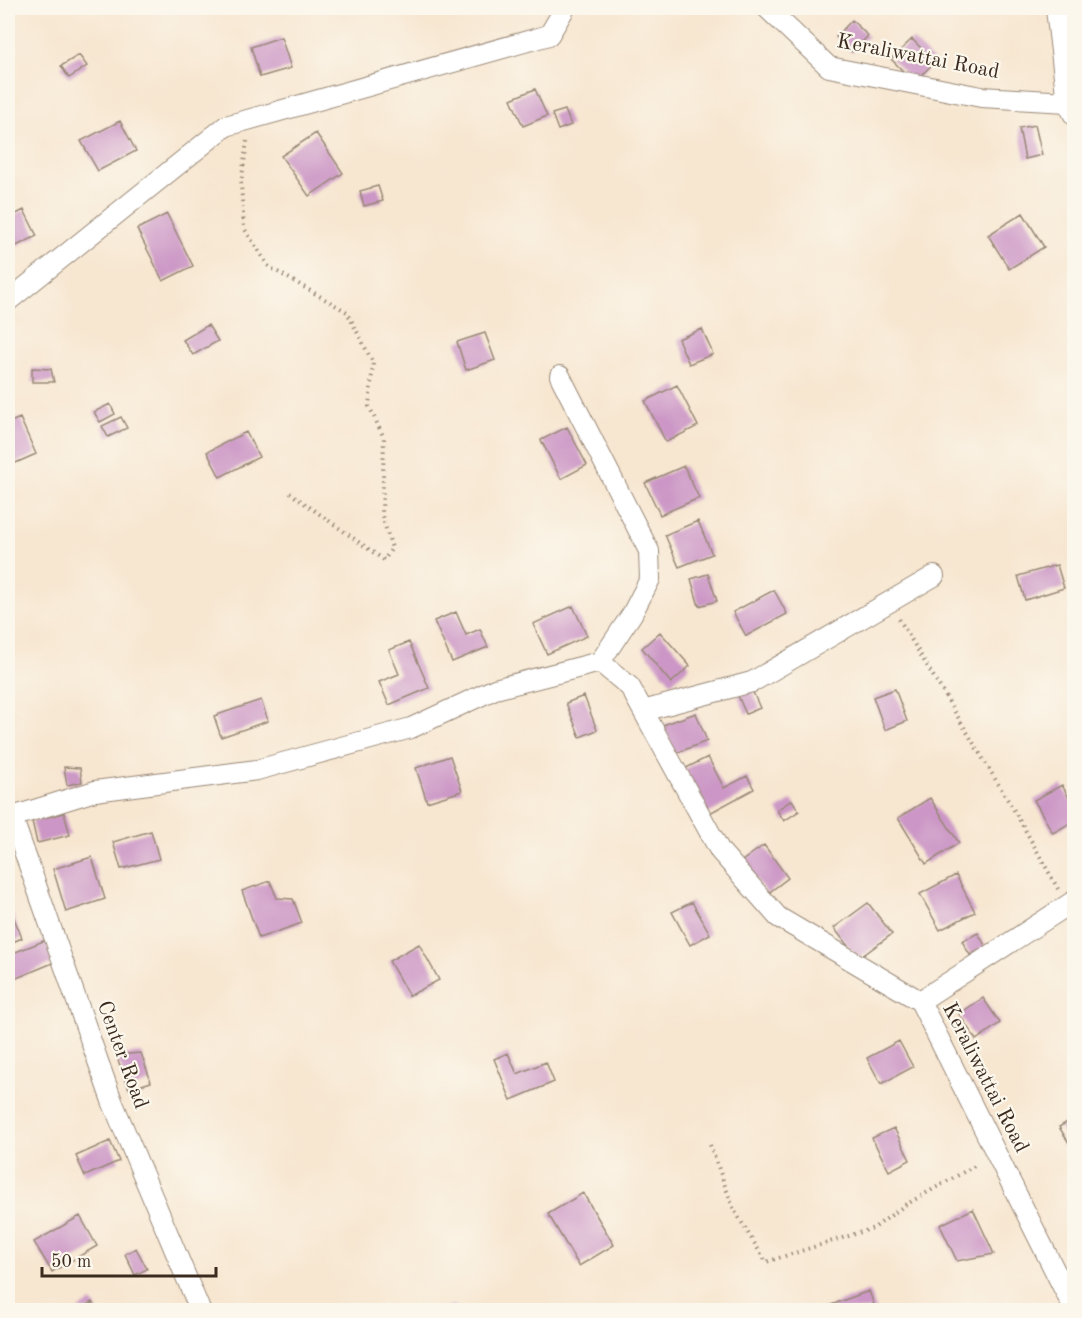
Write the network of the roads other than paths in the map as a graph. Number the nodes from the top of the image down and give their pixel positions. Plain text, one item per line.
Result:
1 (566, 8) edge
2 (767, 8) edge
3 (1059, 8) edge
4 (1072, 109) edge
5 (8, 301) edge
6 (560, 376) dead end
7 (934, 576) dead end
8 (600, 662) junction
9 (643, 711) junction
10 (10, 815) edge
11 (1070, 903) edge
12 (920, 1001) junction
13 (1074, 1309) edge
14 (200, 1311) edge

1 - 5 street
2 - 4 street, Keraliwattai Road
3 - 4 street
6 - 8 street
7 - 9 street
8 - 9 street
8 - 10 street
9 - 12 street
10 - 14 street, Center Road
11 - 12 street, Keraliwattai Road
12 - 13 street, Keraliwattai Road

